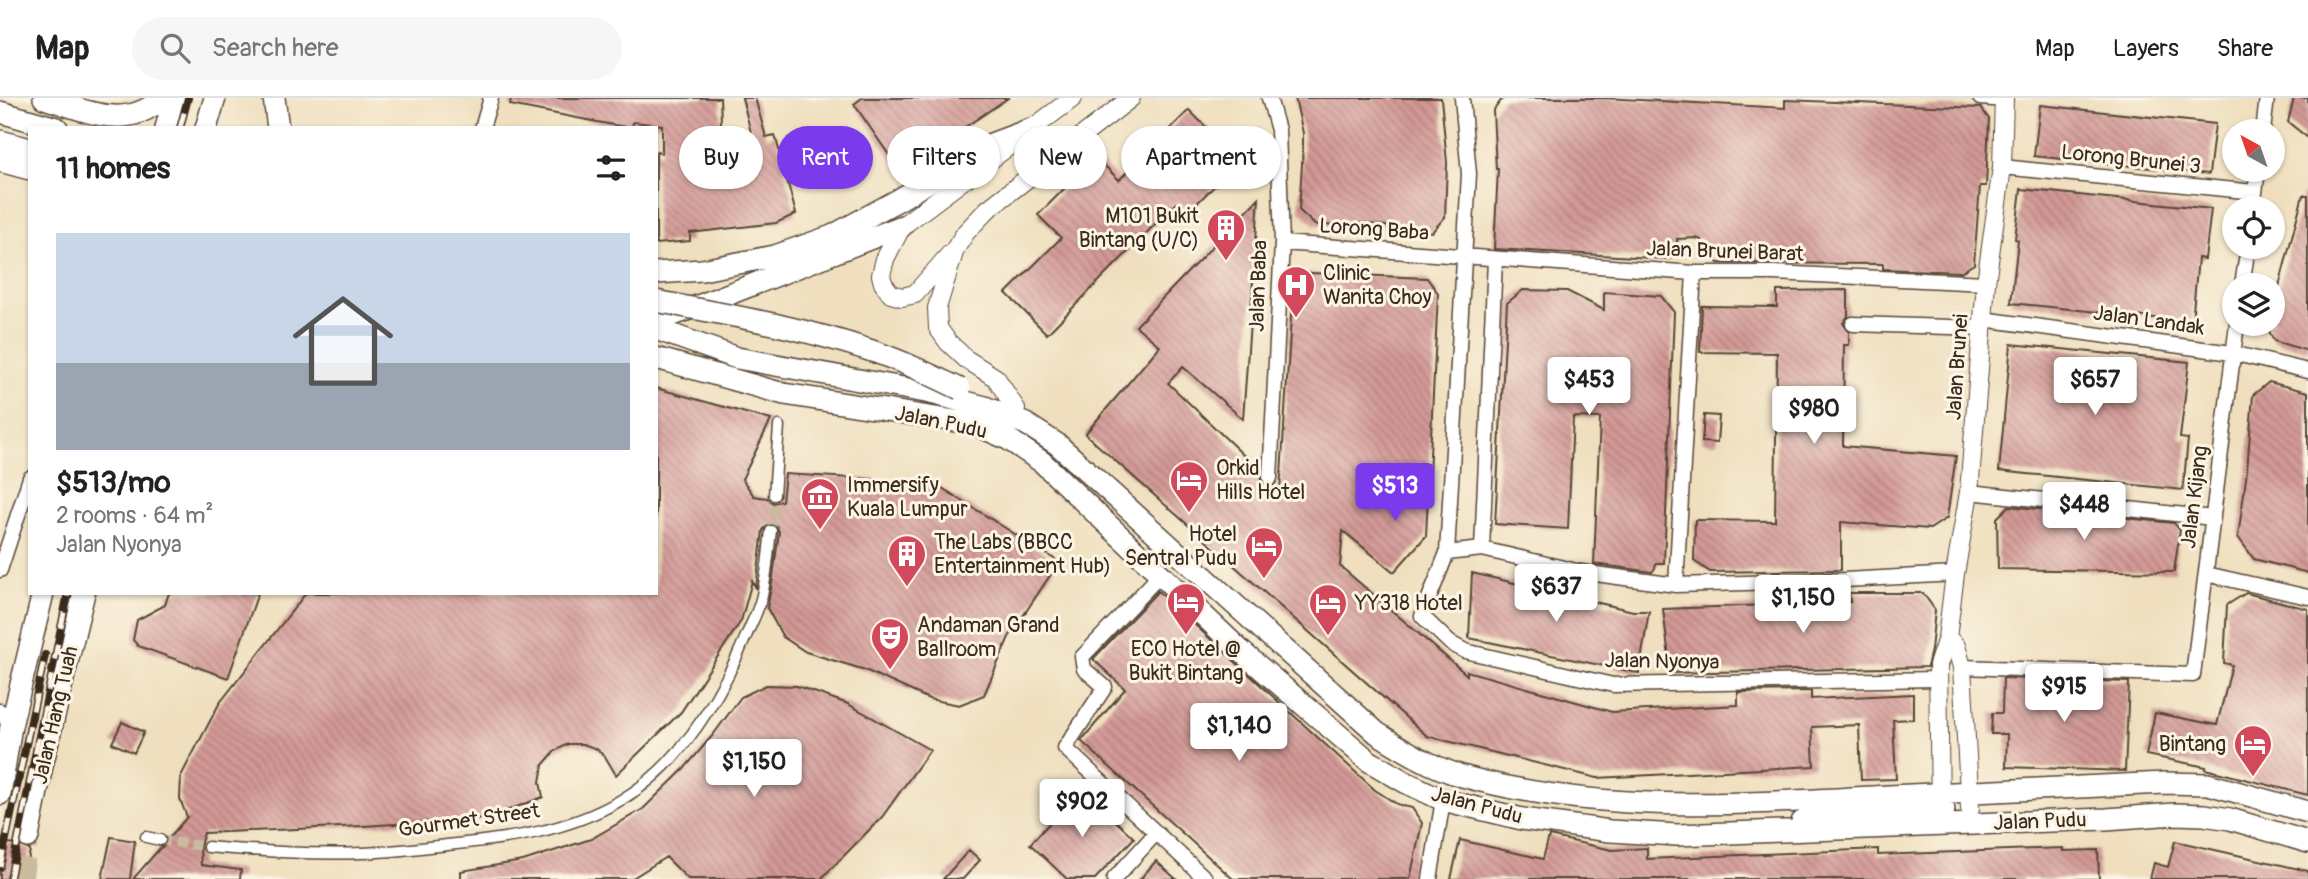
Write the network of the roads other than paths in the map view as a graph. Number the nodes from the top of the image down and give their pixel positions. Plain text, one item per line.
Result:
1 (44, 98) edge
2 (162, 98) edge
3 (174, 98) edge
4 (215, 98) edge
5 (274, 98) edge
6 (491, 98) edge
7 (1073, 98) edge
8 (1131, 98) edge
9 (1269, 98) edge
10 (1462, 98) edge
11 (1980, 98) edge
12 (2267, 98) edge
13 (2005, 99) edge
14 (76, 108) junction
15 (0, 112) edge
16 (2264, 119) edge
17 (50, 126) edge
18 (92, 126) edge
19 (167, 126) edge
20 (207, 126) edge
21 (278, 126) edge
22 (483, 126) edge
23 (1035, 126) edge
24 (1014, 135) edge
25 (0, 141) edge
26 (1014, 142) edge
27 (28, 148) edge
28 (0, 161) edge
29 (2002, 167) junction
30 (28, 168) edge
31 (2256, 182) edge
32 (2255, 192) junction
33 (2254, 196) edge
34 (902, 226) junction
35 (966, 232) junction
36 (1282, 243) junction
37 (1464, 255) junction
38 (1495, 260) junction
39 (658, 273) edge
40 (1694, 273) junction
41 (1986, 283) junction
42 (658, 301) edge
43 (658, 314) edge
44 (1982, 323) junction
45 (1853, 324) dead end
46 (658, 330) edge
47 (2235, 336) edge
48 (2232, 353) junction
49 (658, 359) edge
50 (2308, 370) edge
51 (658, 373) edge
52 (784, 394) junction
53 (1016, 409) junction
54 (779, 426) dead end
55 (1057, 444) junction
56 (1270, 478) dead end
57 (28, 484) edge
58 (1969, 492) junction
59 (774, 495) tunnel mouth
60 (2213, 518) junction
61 (771, 531) tunnel mouth
62 (1482, 549) junction
63 (1447, 553) junction
64 (0, 570) edge
65 (1955, 574) junction
66 (2206, 574) junction
67 (1160, 575) junction
68 (1676, 585) junction
69 (42, 595) edge
70 (84, 595) edge
71 (2308, 597) edge
72 (1947, 638) junction
73 (1962, 667) junction
74 (1937, 679) junction
75 (5, 719) edge
76 (0, 794) edge
77 (1443, 800) junction
78 (1970, 801) junction
79 (1940, 802) junction
80 (2308, 812) edge
81 (2175, 814) junction
82 (1767, 832) junction
83 (1156, 833) junction
84 (28, 837) tunnel mouth
85 (146, 837) dead end
86 (160, 840) tunnel mouth
87 (2308, 842) edge
88 (208, 847) tunnel mouth
89 (1114, 879) edge
90 (1206, 879) edge
91 (1430, 879) edge

1 - 14 main road
2 - 14 main road
3 - 19 main road
4 - 20 main road
5 - 21 main road
6 - 22 street
7 - 23 street
8 - 35 street
9 - 36 street, Jalan Baba
10 - 37 street, Jalan Nyonya
11 - 13 street
12 - 16 street
13 - 29 street, Jalan Brunei
14 - 18 main road
15 - 17 main road
24 - 39 main road
25 - 27 main road
26 - 34 street
28 - 30 main road
29 - 32 street, Lorong Brunei 3
29 - 41 street, Jalan Brunei
31 - 32 street
32 - 33 street
34 - 35 street
34 - 43 main road
35 - 53 street
36 - 37 street, Lorong Baba
36 - 56 street, Jalan Baba
37 - 38 street, Jalan Brunei Barat
37 - 63 street, Jalan Nyonya
38 - 40 street, Jalan Brunei Barat
38 - 62 street
40 - 41 street, Jalan Brunei Barat
40 - 68 street
41 - 44 street, Jalan Brunei
42 - 53 main road, bridge
44 - 45 street, Jalan Landak
44 - 48 street, Jalan Landak
44 - 58 street, Jalan Brunei
46 - 55 main road, Jalan Pudu
47 - 48 street, Jalan Kijang
48 - 50 street, Jalan Landak
48 - 60 street, Jalan Kijang
49 - 52 main road, Jalan Pudu
51 - 52 main road
52 - 67 main road, Jalan Pudu
53 - 55 main road
54 - 59 street
55 - 79 main road, Jalan Pudu
57 - 64 street
58 - 60 street
58 - 65 street, Jalan Brunei
60 - 66 street, Jalan Kijang
61 - 88 street, Gourmet Street
62 - 63 street
62 - 68 street
63 - 74 street, Jalan Nyonya
65 - 68 street
65 - 72 street, Jalan Brunei
66 - 71 street
66 - 73 street, Jalan Kijang
67 - 77 main road, Jalan Pudu
67 - 83 street
69 - 75 main road, Jalan Hang Tuah
70 - 84 main road, Jalan Hang Tuah
72 - 73 street
72 - 74 street, Jalan Brunei
73 - 78 street
74 - 79 street, Jalan Brunei
75 - 76 main road, Jalan Hang Tuah
77 - 82 main road, Jalan Pudu
77 - 91 street
78 - 79 main road, Jalan Pudu
78 - 80 main road, Jalan Pudu
78 - 81 main road
79 - 82 main road
81 - 82 main road, Jalan Pudu
81 - 87 main road, Jalan Pudu
83 - 89 street
83 - 90 street
85 - 86 street

